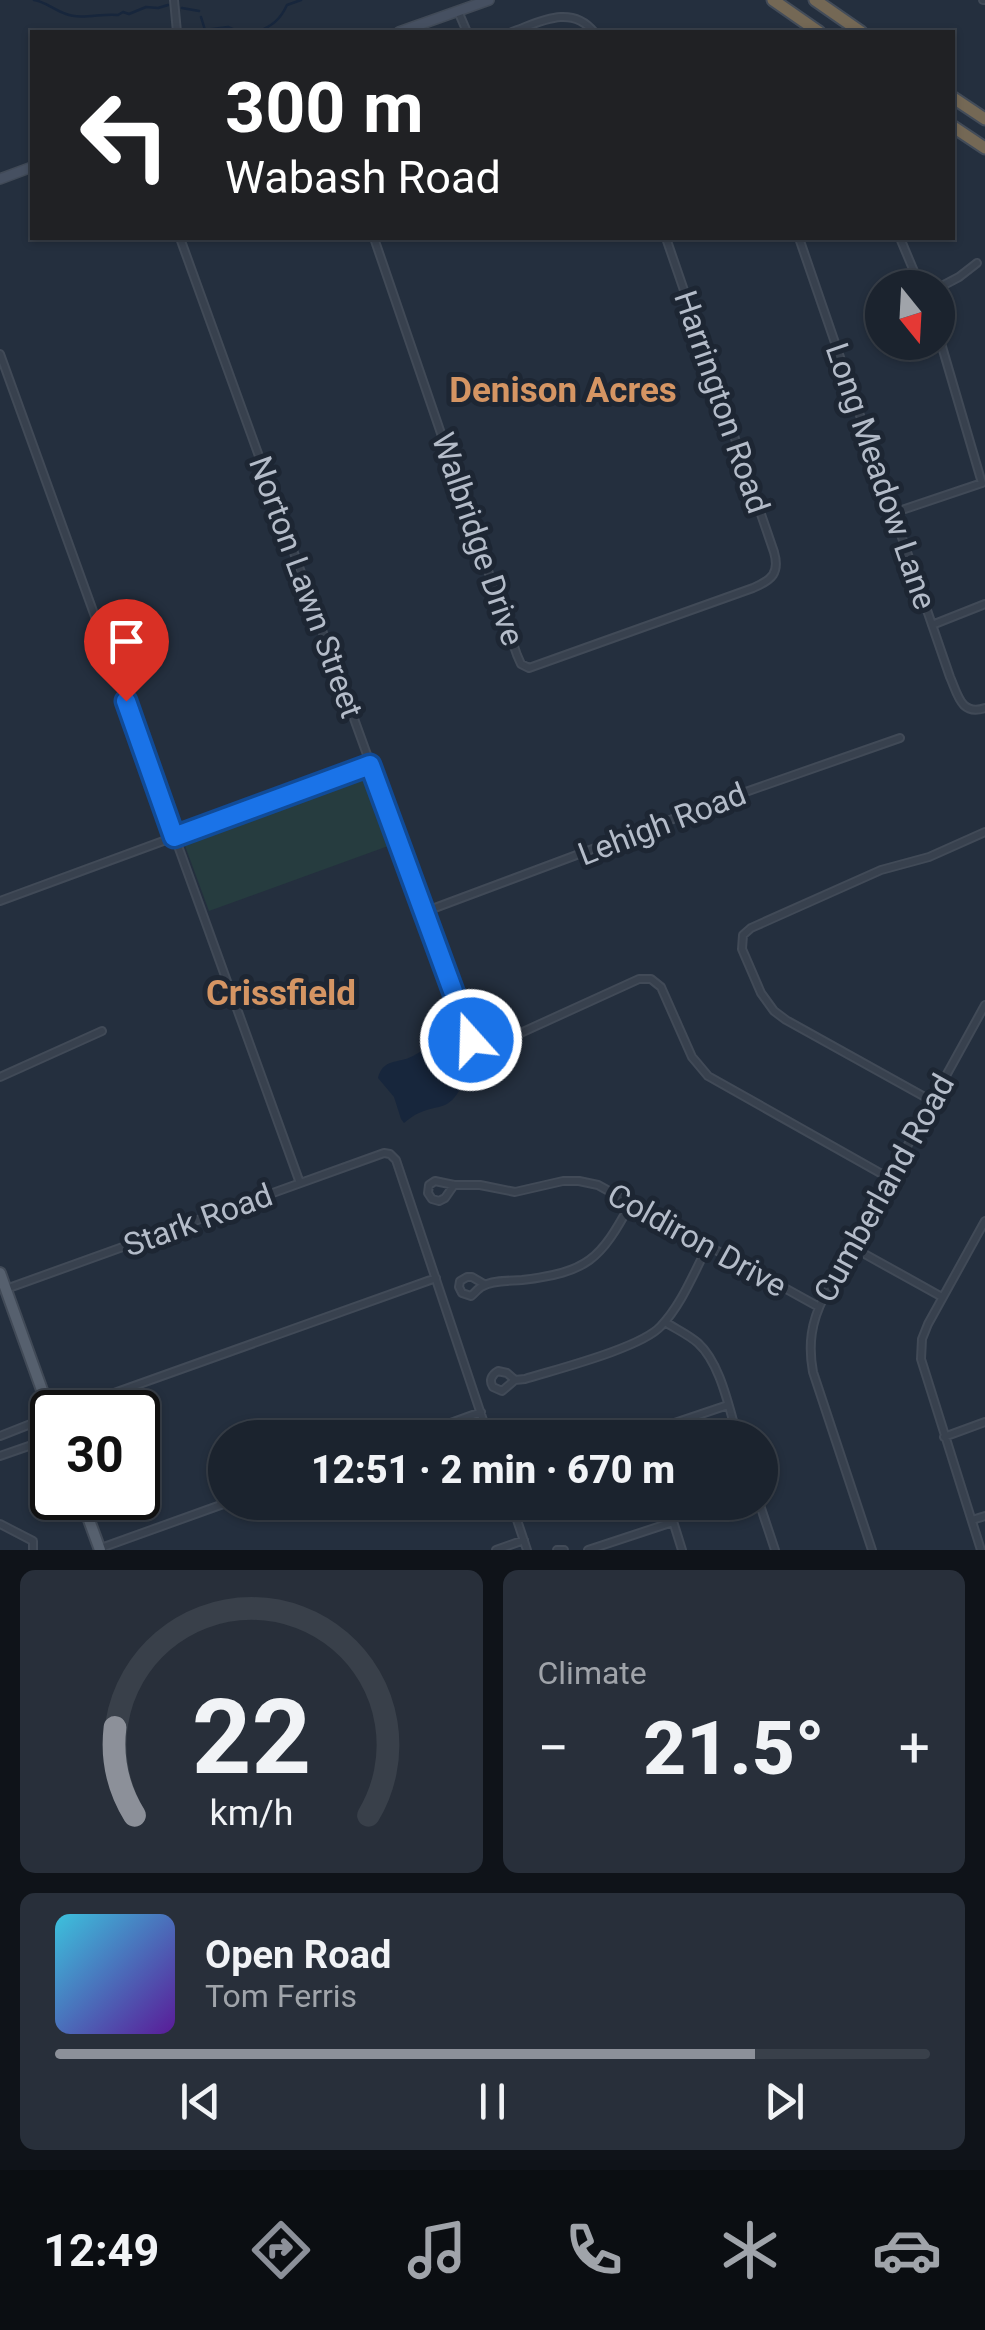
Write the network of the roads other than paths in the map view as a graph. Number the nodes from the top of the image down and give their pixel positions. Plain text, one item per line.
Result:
1 (174, 0) edge
2 (489, 0) edge
3 (773, 0) edge
4 (814, 0) edge
5 (458, 11) junction
6 (177, 30) edge
7 (405, 30) edge
8 (466, 30) edge
9 (518, 30) edge
10 (592, 30) edge
11 (817, 30) edge
12 (858, 30) edge
13 (955, 99) edge
14 (985, 119) edge
15 (955, 128) edge
16 (985, 148) edge
17 (30, 168) edge
18 (0, 179) edge
19 (181, 240) edge
20 (375, 240) edge
21 (667, 240) edge
22 (800, 240) edge
23 (901, 240) edge
24 (977, 263) dead end
25 (913, 270) edge
26 (955, 280) edge
27 (0, 354) edge
28 (946, 360) edge
29 (984, 483) edge
30 (894, 513) junction
31 (777, 568) joint
32 (985, 604) edge
33 (932, 625) junction
34 (985, 708) edge
35 (900, 738) dead end
36 (370, 765) junction
37 (985, 832) edge
38 (174, 837) junction
39 (0, 900) edge
40 (424, 912) junction
41 (985, 1005) edge
42 (102, 1031) dead end
43 (0, 1077) edge
44 (932, 1101) junction
45 (889, 1178) junction
46 (300, 1182) junction
47 (454, 1186) dead end
48 (631, 1203) junction
49 (985, 1221) edge
50 (708, 1246) junction
51 (852, 1247) junction
52 (0, 1272) edge
53 (436, 1278) junction
54 (484, 1284) dead end
55 (6, 1289) junction
56 (942, 1297) junction
57 (818, 1307) junction
58 (665, 1322) junction
59 (515, 1380) dead end
60 (42, 1390) edge
61 (123, 1390) edge
62 (728, 1405) junction
63 (480, 1412) junction
64 (458, 1420) edge
65 (483, 1420) edge
66 (686, 1420) edge
67 (733, 1420) edge
68 (985, 1422) edge
69 (30, 1425) edge
70 (0, 1436) edge
71 (944, 1436) junction
72 (30, 1446) edge
73 (0, 1456) edge
74 (208, 1509) edge
75 (985, 1516) edge
76 (89, 1520) edge
77 (517, 1520) edge
78 (765, 1520) edge
79 (972, 1520) junction
80 (673, 1522) joint
81 (0, 1524) edge
82 (524, 1540) junction
83 (100, 1549) edge
84 (33, 1550) edge
85 (496, 1550) edge
86 (527, 1550) edge
87 (588, 1550) edge
88 (682, 1550) edge
89 (775, 1550) edge
90 (872, 1550) edge
91 (981, 1550) edge

1 - 6 street
2 - 5 main road
3 - 11 highway
4 - 12 highway
5 - 7 main road
5 - 8 street
9 - 10 street
13 - 14 highway
15 - 16 highway
17 - 18 main road
19 - 36 street, Norton Lawn Street
20 - 31 street, Walbridge Drive
21 - 31 street, Harrington Road
22 - 30 street, Long Meadow Lane
23 - 25 street
24 - 26 street
27 - 38 street
28 - 29 street
29 - 30 street
30 - 33 street, Long Meadow Lane
32 - 33 street
33 - 34 street, Long Meadow Lane
35 - 40 street, Lehigh Road
36 - 38 street
36 - 40 street, Norton Lawn Street
37 - 44 street
38 - 39 street
38 - 46 street
40 - 45 street, Norton Lawn Street
41 - 44 street, Cumberland Road
42 - 43 street
44 - 45 street, Cumberland Road
45 - 51 street, Cumberland Road
46 - 53 street, Stark Road
46 - 55 street, Stark Road
47 - 48 street, Coldiron Drive
48 - 50 street, Coldiron Drive
48 - 54 street
49 - 56 street
50 - 57 street, Coldiron Drive
50 - 58 street
51 - 56 street
51 - 57 street, Cumberland Road
52 - 55 main road
53 - 61 street
53 - 63 street
55 - 60 main road
56 - 71 street
57 - 90 street, Cumberland Road
58 - 59 street
58 - 62 street
62 - 66 street
62 - 67 street
63 - 64 street
63 - 65 street
68 - 71 street
69 - 70 street
71 - 79 street
72 - 73 street
74 - 83 street
75 - 79 street
76 - 83 main road
77 - 82 street
78 - 89 street
79 - 91 street
80 - 87 street
80 - 88 street
81 - 84 street
82 - 85 street
82 - 86 street

